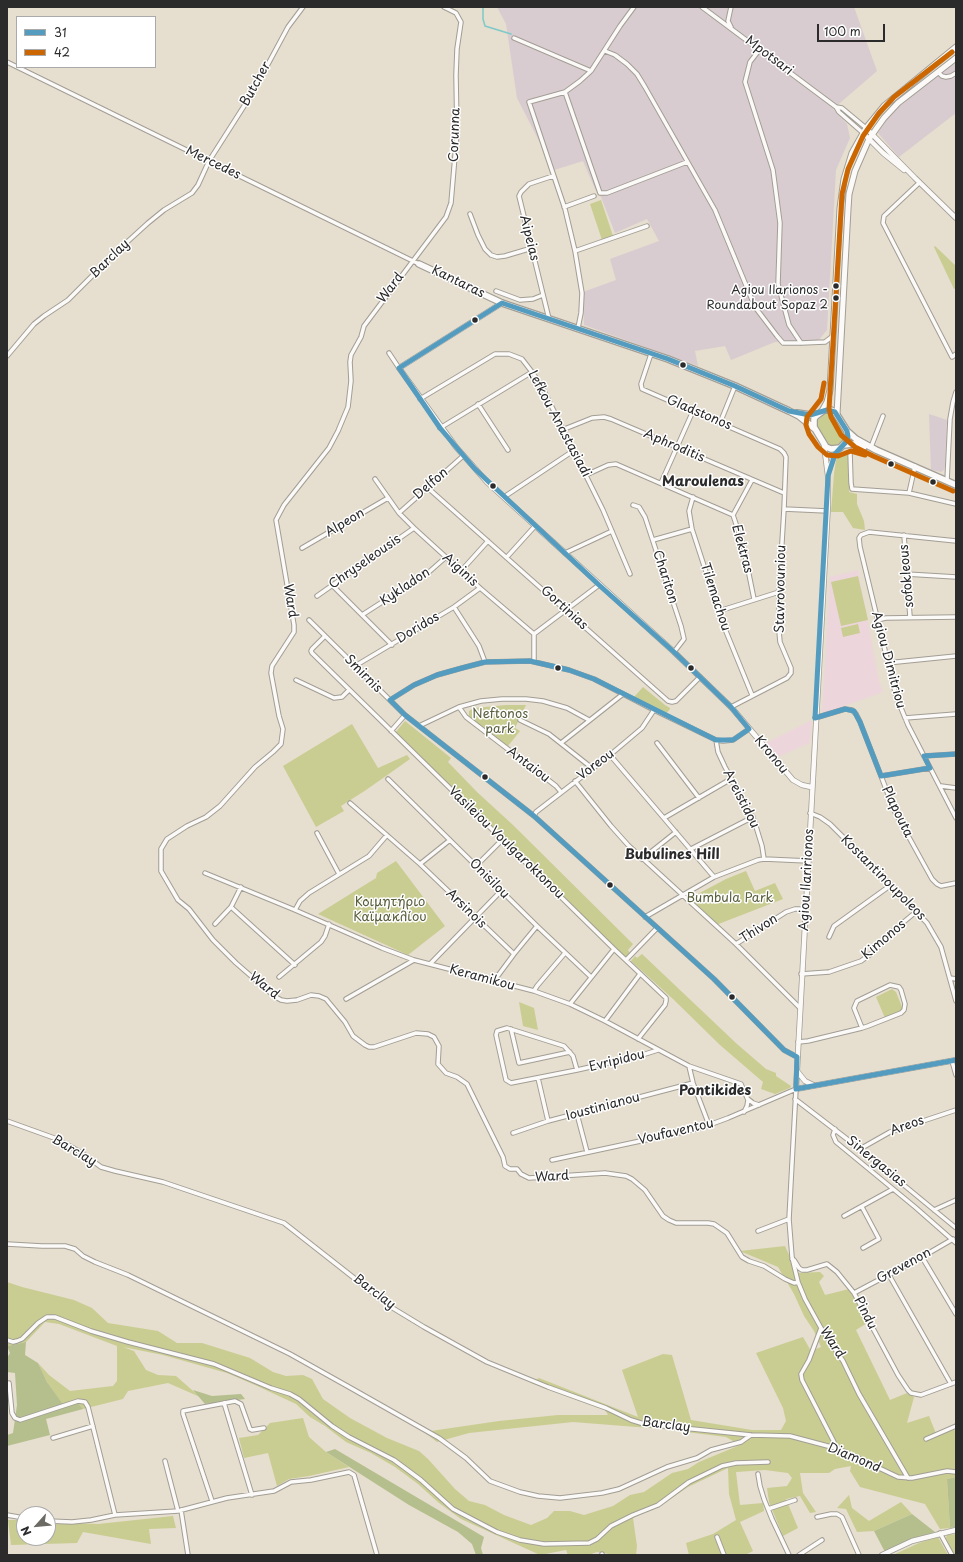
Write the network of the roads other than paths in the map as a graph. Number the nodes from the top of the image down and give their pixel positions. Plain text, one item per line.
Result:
1 (303, 7) edge
2 (444, 7) edge
3 (634, 7) edge
4 (702, 7) edge
5 (731, 7) edge
6 (732, 28) junction
7 (514, 38) dead end
8 (956, 47) edge
9 (760, 49) junction
10 (605, 51) junction
11 (956, 58) edge
12 (7, 62) edge
13 (16, 66) edge
14 (19, 68) edge
15 (591, 71) junction
16 (938, 72) junction
17 (956, 73) edge
18 (565, 92) junction
19 (864, 131) junction
20 (872, 134) junction
21 (869, 139) junction
22 (209, 161) junction
23 (687, 162) junction
24 (553, 176) junction
25 (915, 178) junction
26 (919, 183) junction
27 (594, 196) dead end
28 (564, 208) junction
29 (470, 214) dead end
30 (956, 218) edge
31 (646, 226) dead end
32 (532, 248) junction
33 (575, 251) junction
34 (413, 261) junction
35 (419, 264) joint
36 (496, 291) dead end
37 (543, 295) junction
38 (502, 303) junction
39 (549, 319) junction
40 (578, 328) junction
41 (834, 335) junction
42 (825, 342) junction
43 (801, 343) junction
44 (833, 349) junction
45 (389, 353) dead end
46 (651, 354) junction
47 (956, 354) edge
48 (7, 356) edge
49 (399, 368) junction
50 (532, 372) junction
51 (735, 386) junction
52 (956, 392) edge
53 (420, 399) junction
54 (954, 402) edge
55 (478, 404) junction
56 (693, 411) junction
57 (789, 411) junction
58 (820, 412) junction
59 (837, 414) junction
60 (883, 416) dead end
61 (720, 423) junction
62 (440, 428) junction
63 (815, 429) junction
64 (562, 430) junction
65 (847, 431) junction
66 (824, 445) junction
67 (677, 447) junction
68 (842, 447) junction
69 (873, 449) junction
70 (508, 450) dead end
71 (573, 451) junction
72 (850, 452) dead end
73 (463, 456) junction
74 (786, 457) joint
75 (915, 466) junction
76 (586, 475) junction
77 (828, 476) junction
78 (375, 479) dead end
79 (752, 480) junction
80 (947, 480) junction
81 (661, 482) junction
82 (956, 485) edge
83 (428, 488) junction
84 (784, 493) junction
85 (909, 493) junction
86 (504, 496) junction
87 (693, 497) junction
88 (388, 498) junction
89 (956, 504) edge
90 (633, 505) dead end
91 (784, 509) junction
92 (827, 511) junction
93 (399, 512) junction
94 (733, 515) junction
95 (535, 526) junction
96 (414, 528) junction
97 (692, 529) junction
98 (612, 531) junction
99 (904, 535) junction
100 (653, 540) junction
101 (488, 541) junction
102 (956, 542) edge
103 (302, 548) dead end
104 (565, 554) junction
105 (446, 557) junction
106 (507, 557) junction
107 (461, 571) junction
108 (630, 574) dead end
109 (906, 574) junction
110 (956, 577) edge
111 (332, 585) junction
112 (599, 585) junction
113 (480, 588) junction
114 (779, 592) junction
115 (316, 596) dead end
116 (754, 599) junction
117 (454, 607) junction
118 (566, 610) junction
119 (719, 611) junction
120 (362, 615) junction
121 (910, 617) junction
122 (956, 617) edge
123 (309, 620) dead end
124 (877, 620) junction
125 (534, 634) junction
126 (325, 636) junction
127 (392, 645) junction
128 (674, 652) junction
129 (956, 656) edge
130 (486, 662) junction
131 (534, 662) junction
132 (887, 663) junction
133 (355, 666) junction
134 (700, 677) junction
135 (296, 680) dead end
136 (349, 690) junction
137 (623, 694) junction
138 (752, 695) junction
139 (390, 700) junction
140 (459, 707) junction
141 (731, 707) junction
142 (654, 710) junction
143 (956, 714) edge
144 (405, 715) junction
145 (815, 718) junction
146 (905, 718) junction
147 (520, 720) dead end
148 (589, 720) junction
149 (419, 726) junction
150 (749, 729) junction
151 (391, 731) junction
152 (716, 740) junction
153 (561, 743) junction
154 (657, 743) dead end
155 (956, 754) edge
156 (610, 755) junction
157 (924, 756) junction
158 (592, 768) junction
159 (930, 768) junction
160 (881, 776) junction
161 (388, 779) dead end
162 (731, 779) junction
163 (575, 781) junction
164 (941, 786) junction
165 (812, 787) junction
166 (956, 788) edge
167 (561, 792) junction
168 (700, 798) junction
169 (350, 803) dead end
170 (810, 813) junction
171 (534, 816) junction
172 (753, 817) junction
173 (664, 818) junction
174 (956, 818) edge
175 (676, 832) junction
176 (317, 833) dead end
177 (387, 836) junction
178 (450, 840) junction
179 (502, 840) junction
180 (691, 849) junction
181 (642, 859) junction
182 (764, 859) junction
183 (808, 861) junction
184 (420, 864) junction
185 (476, 866) junction
186 (205, 873) dead end
187 (339, 874) junction
188 (714, 877) junction
189 (956, 884) edge
190 (891, 885) junction
191 (241, 888) junction
192 (501, 891) junction
193 (681, 895) junction
194 (231, 907) junction
195 (806, 908) junction
196 (295, 910) junction
197 (918, 911) junction
198 (645, 917) junction
199 (475, 918) junction
200 (215, 924) dead end
201 (328, 924) junction
202 (537, 926) junction
203 (657, 928) junction
204 (829, 937) dead end
205 (736, 944) junction
206 (614, 949) junction
207 (565, 953) junction
208 (514, 954) junction
209 (414, 960) junction
210 (626, 960) junction
211 (430, 964) junction
212 (295, 965) junction
213 (640, 974) junction
214 (801, 974) junction
215 (280, 977) dead end
216 (591, 978) junction
217 (950, 978) junction
218 (956, 980) edge
219 (494, 981) junction
220 (534, 991) junction
221 (346, 999) dead end
222 (956, 1001) edge
223 (570, 1004) junction
224 (800, 1008) junction
225 (604, 1020) junction
226 (862, 1028) junction
227 (511, 1029) junction
228 (638, 1039) junction
229 (798, 1042) junction
230 (658, 1050) junction
231 (570, 1052) junction
232 (797, 1057) junction
233 (954, 1061) edge
234 (689, 1066) junction
235 (796, 1069) junction
236 (577, 1070) junction
237 (956, 1075) edge
238 (538, 1078) junction
239 (693, 1083) junction
240 (815, 1086) junction
241 (796, 1089) junction
242 (747, 1098) junction
243 (795, 1099) junction
244 (759, 1105) junction
245 (956, 1110) edge
246 (744, 1112) junction
247 (577, 1114) junction
248 (7, 1121) edge
249 (548, 1122) junction
250 (709, 1125) junction
251 (835, 1129) junction
252 (513, 1132) dead end
253 (860, 1149) junction
254 (587, 1152) junction
255 (872, 1159) junction
256 (552, 1160) dead end
257 (868, 1168) junction
258 (893, 1188) junction
259 (956, 1200) edge
260 (862, 1207) junction
261 (934, 1210) junction
262 (844, 1216) dead end
263 (789, 1219) junction
264 (947, 1221) junction
265 (940, 1228) junction
266 (956, 1228) edge
267 (758, 1231) dead end
268 (953, 1239) junction
269 (956, 1243) edge
270 (7, 1244) edge
271 (863, 1248) dead end
272 (922, 1257) junction
273 (792, 1259) junction
274 (889, 1275) junction
275 (798, 1282) junction
276 (854, 1292) junction
277 (956, 1314) edge
278 (822, 1328) junction
279 (7, 1340) edge
280 (956, 1382) edge
281 (9, 1383) dead end
282 (951, 1384) junction
283 (224, 1403) junction
284 (93, 1426) junction
285 (956, 1426) edge
286 (264, 1428) dead end
287 (751, 1435) junction
288 (53, 1438) dead end
289 (926, 1439) dead end
290 (832, 1447) junction
291 (165, 1461) dead end
292 (768, 1462) dead end
293 (956, 1472) edge
294 (758, 1474) dead end
295 (908, 1478) junction
296 (252, 1495) junction
297 (795, 1500) dead end
298 (212, 1502) junction
299 (768, 1509) junction
300 (180, 1510) junction
301 (115, 1515) junction
302 (817, 1517) dead end
303 (56, 1521) edge
304 (956, 1530) edge
305 (940, 1533) junction
306 (717, 1537) dead end
307 (822, 1540) dead end
308 (188, 1555) edge
309 (377, 1555) edge
310 (724, 1555) edge
311 (789, 1555) edge
312 (800, 1555) edge
313 (859, 1555) edge
314 (882, 1555) edge
315 (952, 1555) edge

1 - 22 street, Butcher
2 - 34 street, Corunna
3 - 10 street
4 - 6 street, Mpotsari
5 - 6 street
6 - 9 street, Mpotsari
7 - 15 street
8 - 19 main road
9 - 19 street, Mpotsari
9 - 43 street
10 - 15 street
10 - 23 street
11 - 16 main road
12 - 13 street, Mercedes
14 - 22 street, Mercedes
15 - 18 street
16 - 17 street
16 - 20 main road
18 - 23 street
18 - 24 street
19 - 20 street, Mpotsari
19 - 21 street, Mpotsari
19 - 41 main road
20 - 21 main road
20 - 25 street, Mpotsari
21 - 25 street, Mpotsari
21 - 59 main road
22 - 34 street, Mercedes
22 - 48 street, Barclay
23 - 43 street
24 - 28 street
24 - 32 street, Aipeias
25 - 26 street, Mpotsari
26 - 30 street, Mpotsari
26 - 47 street
27 - 28 street
28 - 33 street
29 - 32 street
31 - 33 street
32 - 37 street, Aipeias
33 - 40 street
34 - 35 street, Mercedes
34 - 275 street, Ward
35 - 38 main road, Kantaras
36 - 37 street
37 - 39 street, Aipeias
38 - 39 main road, Kantaras
38 - 49 street
39 - 40 main road, Kantaras
40 - 46 main road, Kantaras
41 - 42 street
41 - 44 main road
42 - 43 street
42 - 44 street
44 - 58 main road
45 - 49 street, Kronou
46 - 51 main road, Kantaras
46 - 56 street, Gladstonos
49 - 53 street, Kronou
50 - 53 street, Lefkou Anastasiadi
50 - 55 street
50 - 64 street, Lefkou Anastasiadi
51 - 57 main road, Kantaras
51 - 61 street
52 - 54 street
53 - 62 street, Kronou
54 - 80 street
55 - 62 street
55 - 70 street
56 - 61 street, Gladstonos
56 - 67 street
57 - 58 main road, Kantaras
57 - 63 main road, Kantaras
58 - 59 main road
58 - 63 main road
59 - 65 main road
60 - 69 street
61 - 74 street, Gladstonos
62 - 73 street, Kronou
63 - 66 main road
64 - 67 street, Aphroditis
64 - 71 street, Lefkou Anastasiadi
65 - 68 main road
65 - 69 main road
66 - 68 main road
66 - 77 street, Agiou Ilaririonos
67 - 79 street, Aphroditis
67 - 81 street
68 - 69 main road
68 - 77 street, Agiou Ilaririonos
69 - 75 main road
71 - 76 street, Lefkou Anastasiadi
71 - 86 street
72 - 85 street
73 - 83 street, Delfon
73 - 86 street, Kronou
74 - 84 street, Stavrovouniou
75 - 80 main road
75 - 85 street
76 - 81 street, Elektras
76 - 98 street, Lefkou Anastasiadi
77 - 92 street, Agiou Ilaririonos
78 - 88 street, Aiginis
79 - 84 street, Aphroditis
79 - 94 street
80 - 82 main road
81 - 87 street, Elektras
83 - 93 street, Delfon
83 - 101 street, Gortinias
84 - 91 street, Stavrovouniou
85 - 89 street
86 - 95 street, Kronou
87 - 94 street, Elektras
87 - 97 street, Tilemachou
88 - 93 street, Aiginis
88 - 103 street, Alpeon
90 - 100 street, Chariton
91 - 92 street
91 - 114 street, Stavrovouniou
92 - 145 street, Agiou Ilaririonos
93 - 96 street, Aiginis
94 - 116 street, Elektras
95 - 104 street, Kronou
95 - 106 street
96 - 105 street, Aiginis
96 - 111 street, Chryseleousis
97 - 100 street
97 - 119 street, Tilemachou
98 - 104 street
98 - 108 street, Lefkou Anastasiadi
99 - 102 street
99 - 109 street, sofokleous
99 - 124 street, Agiou Dimitriou
100 - 128 street, Chariton
101 - 106 street, Gortinias
101 - 107 street
104 - 112 street, Kronou
105 - 107 street, Aiginis
105 - 120 street, Kykladon
106 - 118 street, Gortinias
107 - 113 street, Aiginis
109 - 110 street
109 - 121 street, sofokleous
111 - 115 street, Chryseleousis
111 - 120 street
112 - 118 street
112 - 128 street, Kronou
113 - 117 street, Doridos
113 - 125 street, Aiginis
114 - 116 street
114 - 138 street, Stavrovouniou
116 - 119 street
117 - 127 street, Doridos
117 - 130 street
118 - 125 street
118 - 134 street, Gortinias
119 - 138 street, Tilemachou
120 - 127 street
121 - 122 street
121 - 124 street
123 - 126 street, Smirnis
124 - 132 street, Agiou Dimitriou
125 - 131 street
126 - 133 street, Smirnis
126 - 136 street, Vasileiou Voulgaroktonou
127 - 133 street, Doridos
128 - 134 street, Kronou
129 - 132 street
130 - 131 street
130 - 139 street
131 - 137 street
132 - 146 street, Agiou Dimitriou
133 - 139 street, Smirnis
134 - 141 street, Kronou
135 - 136 street
136 - 151 street, Vasileiou Voulgaroktonou
137 - 142 street
137 - 148 street
138 - 141 street, Stavrovouniou
139 - 144 street, Smirnis
140 - 148 street
140 - 149 street
140 - 167 street, Antaiou
141 - 150 street, Kronou
142 - 152 street
142 - 156 street, Voreou
143 - 146 street
144 - 149 street, Smirnis
144 - 151 street
145 - 160 street, Plapouta
145 - 165 street, Agiou Ilaririonos
146 - 157 street, Agiou Dimitriou
147 - 153 street
148 - 153 street
149 - 171 street, Smirnis
150 - 152 street
150 - 165 street, Kronou
151 - 179 street, Vasileiou Voulgaroktonou
152 - 162 street, Areistidou
153 - 158 street
154 - 168 street
155 - 157 street
156 - 158 street, Voreou
156 - 173 street
157 - 159 street, Agiou Dimitriou
158 - 163 street, Voreou
159 - 160 street
159 - 164 street, Agiou Dimitriou
160 - 189 street, Plapouta
161 - 178 street, Onisilou
162 - 168 street
162 - 172 street, Areistidou
163 - 167 street, Voreou
163 - 181 street
164 - 166 street
164 - 174 street, Agiou Dimitriou
165 - 170 street, Agiou Ilaririonos
167 - 171 street, Voreou
168 - 173 street
169 - 177 street, Arsinois
170 - 183 street, Agiou Ilaririonos
170 - 190 street, Kostantinoupoleos
171 - 198 street, Smirnis
172 - 180 street
172 - 182 street, Areistidou
173 - 175 street
175 - 180 street
175 - 181 street
176 - 187 street
177 - 184 street, Arsinois
177 - 187 street
178 - 184 street
178 - 185 street, Onisilou
179 - 185 street
179 - 206 street, Vasileiou Voulgaroktonou
180 - 188 street
181 - 193 street
182 - 183 street
182 - 188 street
183 - 195 street, Agiou Ilaririonos
184 - 199 street, Arsinois
185 - 192 street, Onisilou
186 - 191 street, Keramikou
187 - 196 street
188 - 193 street
190 - 197 street, Kostantinoupoleos
190 - 204 street
191 - 194 street
191 - 196 street, Keramikou
192 - 199 street
192 - 202 street, Onisilou
193 - 198 street
193 - 205 street
194 - 200 street
194 - 212 street
195 - 205 street, Thivon
195 - 214 street, Agiou Ilaririonos
196 - 201 street, Keramikou
197 - 214 street, Kimonos
197 - 217 street, Kostantinoupoleos
198 - 203 street, Smirnis
199 - 208 street, Arsinois
199 - 211 street
201 - 209 street, Keramikou
201 - 212 street
202 - 207 street, Onisilou
202 - 208 street
203 - 210 street
203 - 232 street, Smirnis
205 - 224 street
206 - 210 street, Vasileiou Voulgaroktonou
206 - 216 street
207 - 216 street, Onisilou
207 - 220 street
208 - 219 street
209 - 211 street, Keramikou
209 - 221 street
210 - 213 street, Vasileiou Voulgaroktonou
211 - 219 street, Keramikou
212 - 215 street
213 - 225 street
213 - 228 street, Vasileiou Voulgaroktonou
214 - 224 street, Agiou Ilaririonos
216 - 223 street
217 - 218 street
217 - 222 street, Kostantinoupoleos
219 - 220 street, Keramikou
220 - 223 street, Keramikou
223 - 225 street, Keramikou
224 - 229 street, Agiou Ilaririonos
225 - 228 street, Keramikou
226 - 226 street
226 - 229 street
227 - 231 street, Evripidou
227 - 231 street, Evripidou
227 - 238 street, Evripidou
228 - 230 street, Keramikou
229 - 232 street, Agiou Ilaririonos
230 - 234 street, Keramikou
230 - 236 street, Evripidou
231 - 236 street, Evripidou
232 - 235 street, Agiou Ilaririonos
233 - 237 street
233 - 240 street
234 - 239 street
234 - 242 street, Keramikou
235 - 240 street
235 - 241 street, Agiou Ilaririonos
236 - 238 street, Evripidou
238 - 249 street
239 - 247 street, Ioustinianou
239 - 250 street
240 - 241 street
241 - 243 street, Agiou Ilaririonos
241 - 244 street, Voufaventou
242 - 244 street, Keramikou
242 - 246 street
243 - 251 street, Sinergasias
243 - 263 street, Agiou Ilaririonos
244 - 246 street, Voufaventou
245 - 253 street, Areos
246 - 250 street, Voufaventou
247 - 249 street, Ioustinianou
247 - 254 street
248 - 287 street, Barclay
249 - 252 street, Ioustinianou
250 - 254 street, Voufaventou
251 - 253 street, Sinergasias
251 - 257 street
253 - 255 street, Sinergasias
254 - 256 street, Voufaventou
255 - 257 street
255 - 261 street, Sinergasias
257 - 258 street
258 - 260 street
258 - 265 street
259 - 261 street
260 - 262 street
260 - 271 street
261 - 264 street, Sinergasias
263 - 267 street
263 - 273 street, Agiou Ilaririonos
264 - 265 street
264 - 266 street, Sinergasias
265 - 268 street
268 - 269 street
268 - 272 street, Grevenon
270 - 287 street
272 - 274 street, Grevenon
272 - 277 street
273 - 275 street, Agiou Ilaririonos
273 - 276 street, Pindu
274 - 276 street, Grevenon
274 - 282 street
275 - 278 street, Ward
276 - 282 street, Pindu
278 - 290 street
278 - 295 street, Ward
279 - 292 street
280 - 282 street
281 - 284 street
283 - 286 street
283 - 296 street
283 - 298 street
284 - 288 street
284 - 301 street
285 - 289 street
287 - 290 street, Diamond
290 - 295 street, Diamond
291 - 300 street
293 - 295 street, Diamond
294 - 299 street
296 - 298 street
296 - 309 street
297 - 299 street
298 - 300 street
299 - 311 street
300 - 301 street
300 - 308 street
301 - 303 street
302 - 313 street
304 - 305 street
305 - 314 street
305 - 315 street
306 - 310 street
307 - 312 street

